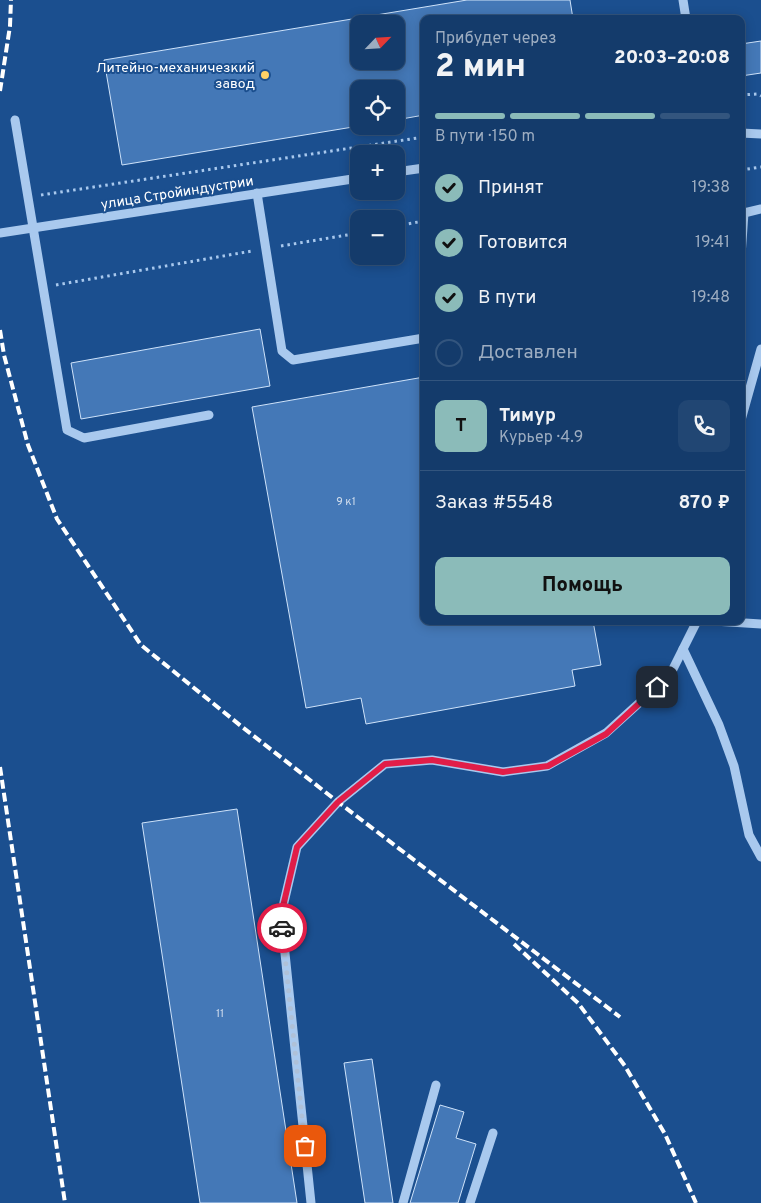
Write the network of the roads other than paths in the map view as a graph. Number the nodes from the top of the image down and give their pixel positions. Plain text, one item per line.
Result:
1 (683, 0) edge
2 (685, 15) edge
3 (15, 120) dead end
4 (745, 133) edge
5 (761, 134) edge
6 (420, 169) edge
7 (405, 171) edge
8 (350, 179) edge
9 (257, 193) junction
10 (761, 209) edge
11 (745, 213) edge
12 (32, 228) junction
13 (0, 233) edge
14 (420, 339) edge
15 (761, 349) edge
16 (759, 371) edge
17 (745, 409) edge
18 (209, 416) dead end
19 (745, 623) edge
20 (761, 624) edge
21 (696, 625) edge
22 (683, 650) junction
23 (761, 857) edge
24 (436, 1086) dead end
25 (493, 1134) dead end
26 (311, 1203) edge
27 (403, 1203) edge
28 (470, 1203) edge

1 - 2 street
3 - 12 street
4 - 5 street
6 - 7 street
8 - 9 street, улица Стройиндустрии
9 - 12 street, улица Стройиндустрии
9 - 14 street
10 - 11 street
12 - 13 street, улица Стройиндустрии
12 - 18 street
15 - 16 street
16 - 17 street
19 - 20 street
21 - 22 street
22 - 23 street
22 - 26 street
24 - 27 street
25 - 28 street

